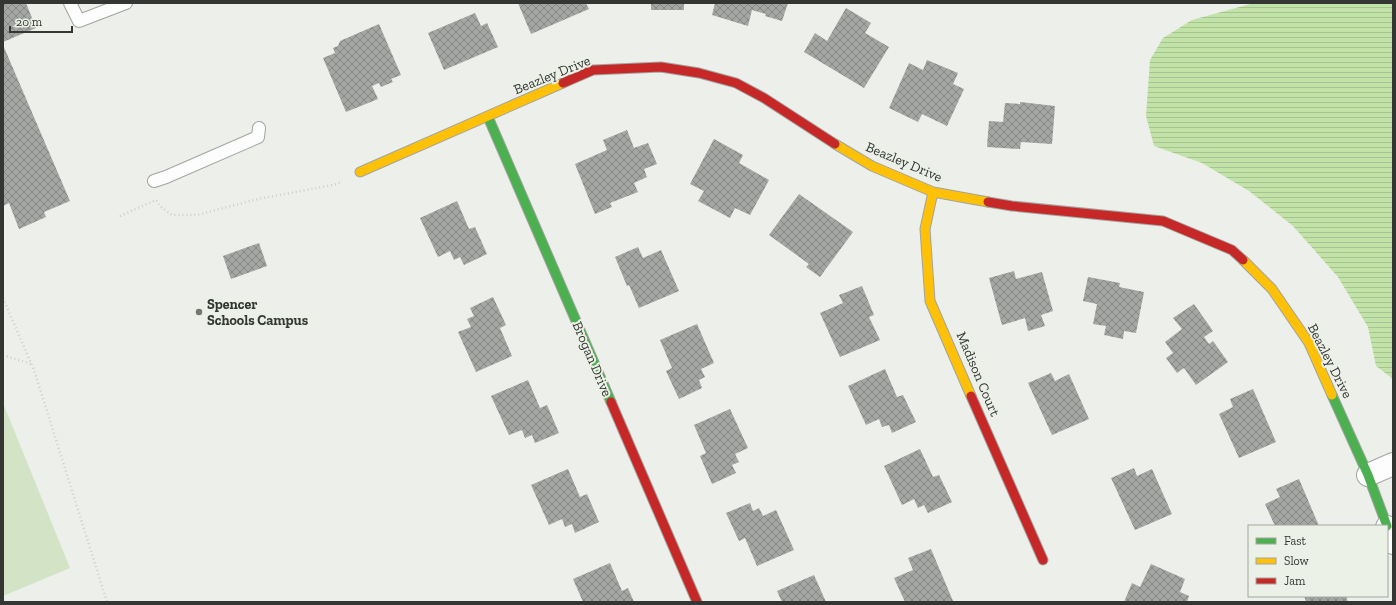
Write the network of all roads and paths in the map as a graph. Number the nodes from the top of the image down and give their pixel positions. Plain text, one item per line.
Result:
1 (70, 3) edge
2 (126, 3) edge
3 (488, 117) junction
4 (259, 128) dead end
5 (360, 172) joint
6 (154, 180) dead end
7 (933, 192) junction
8 (120, 216) dead end
9 (3, 298) edge
10 (3, 355) edge
11 (32, 364) junction
12 (1393, 464) edge
13 (1368, 475) junction
14 (1387, 525) edge
15 (1388, 529) edge
16 (1393, 543) edge
17 (1043, 560) dead end
18 (107, 602) edge
19 (697, 602) edge

1 - 2 lane
3 - 5 street, Beazley Drive
3 - 7 street, Beazley Drive
3 - 19 street, Brogan Drive
4 - 6 lane
5 - 8 path
7 - 13 street, Beazley Drive
7 - 17 street, Madison Court
9 - 11 path
10 - 11 path
11 - 18 path
12 - 13 street
13 - 14 street
15 - 16 street

